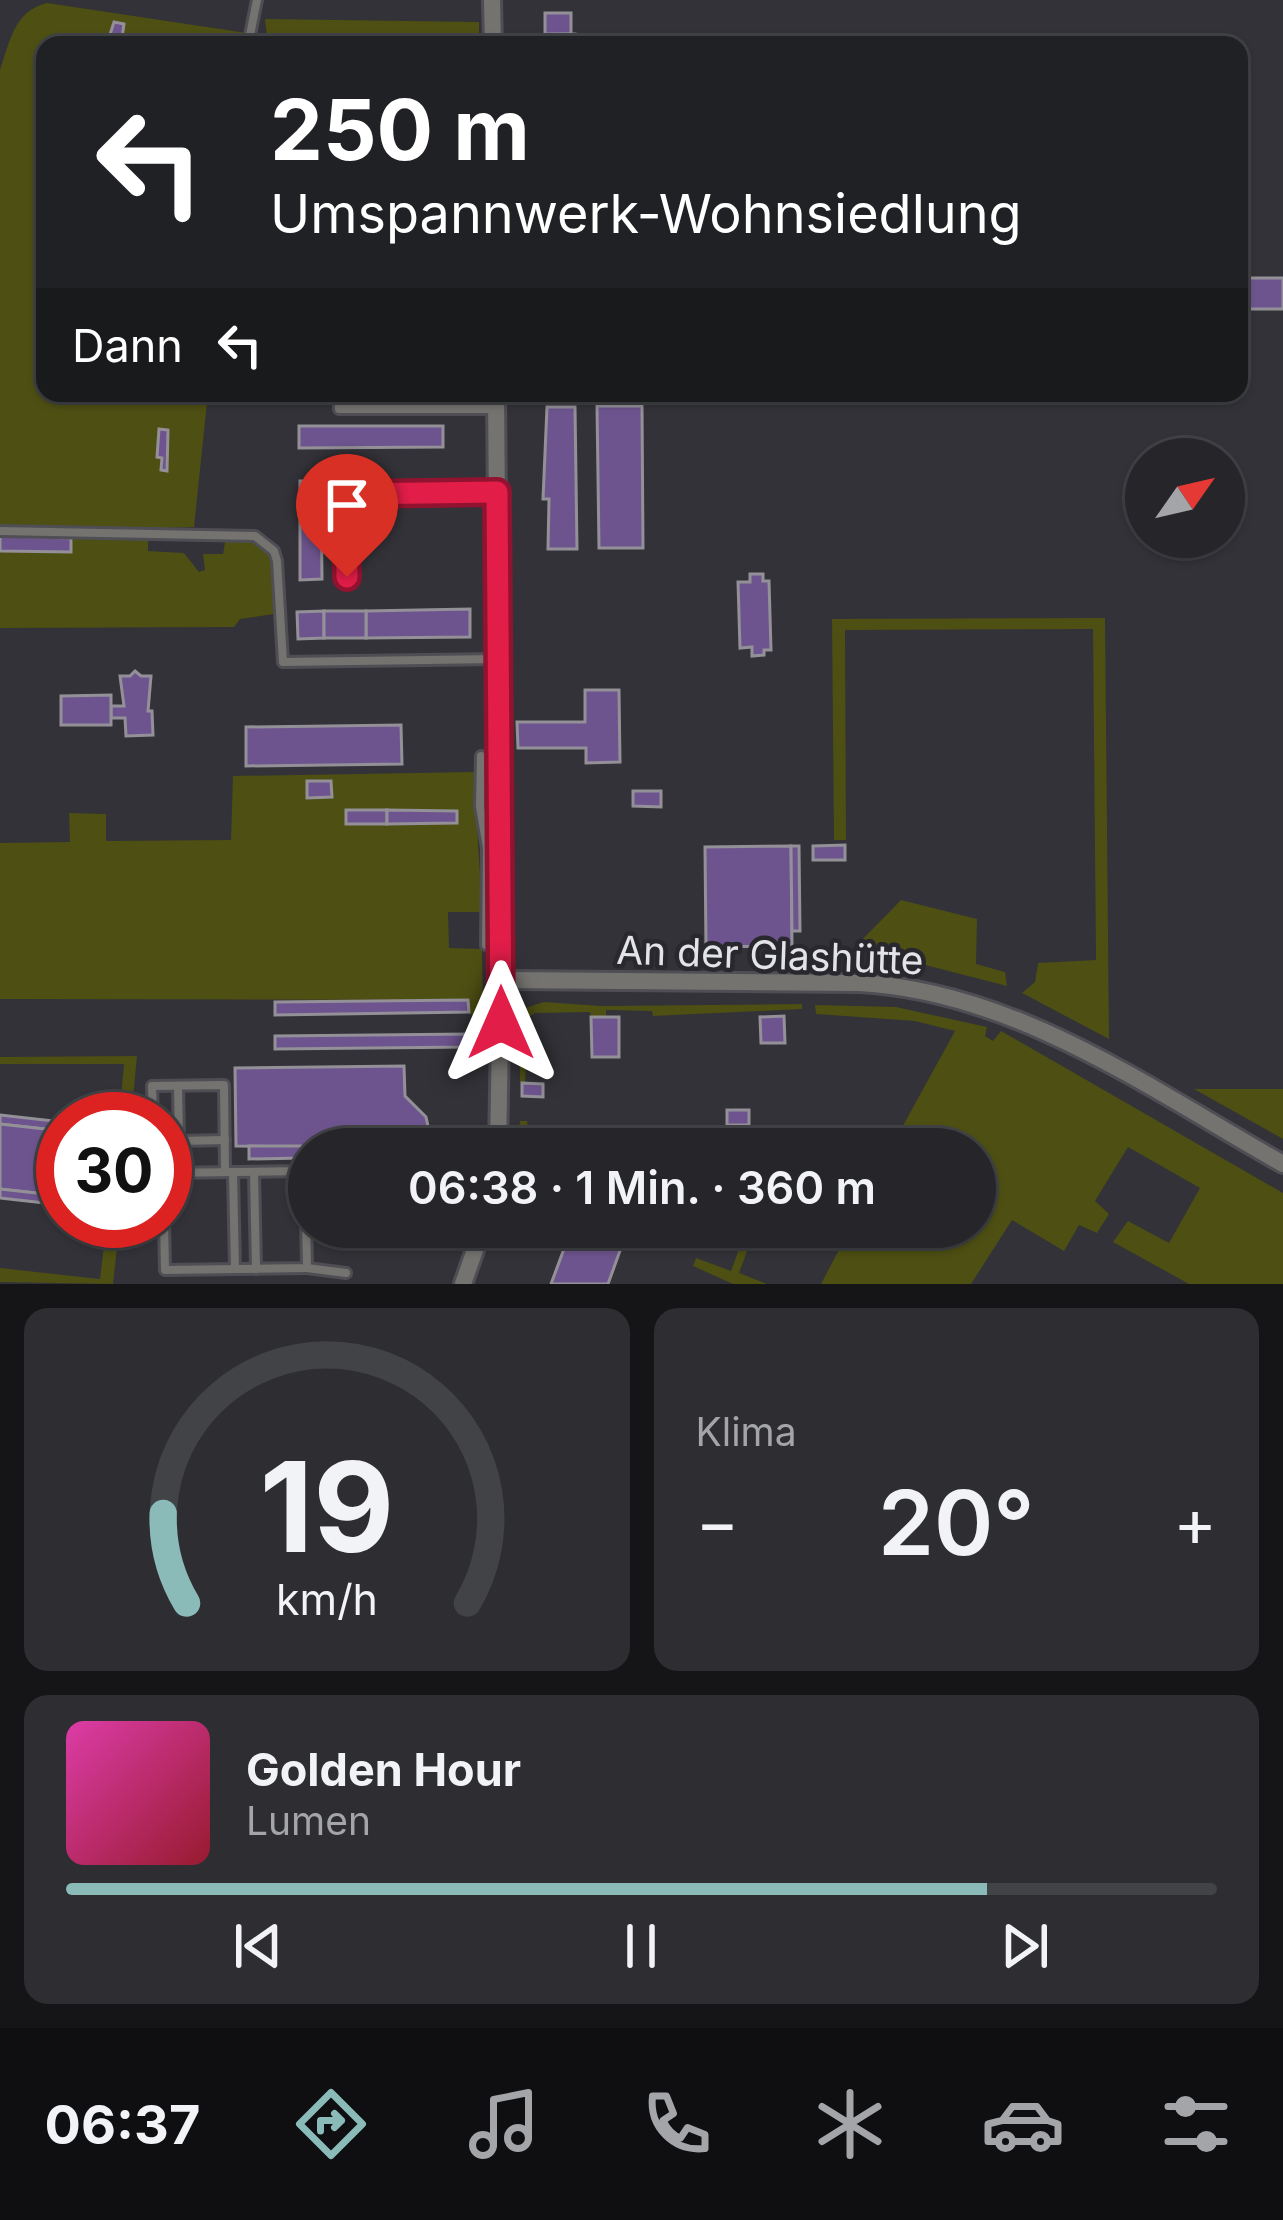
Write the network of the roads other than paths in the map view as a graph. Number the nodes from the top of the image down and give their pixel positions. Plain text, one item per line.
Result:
1 (257, 0) edge
2 (493, 0) edge
3 (250, 36) edge
4 (493, 36) edge
5 (339, 402) edge
6 (476, 402) edge
7 (496, 402) edge
8 (497, 492) junction
9 (0, 530) edge
10 (347, 577) dead end
11 (498, 658) junction
12 (481, 756) dead end
13 (486, 945) dead end
14 (501, 980) junction
15 (178, 1085) junction
16 (152, 1092) edge
17 (498, 1128) edge
18 (225, 1140) junction
19 (1283, 1164) edge
20 (229, 1172) junction
21 (254, 1172) junction
22 (192, 1173) edge
23 (165, 1248) edge
24 (476, 1248) edge
25 (308, 1268) junction
26 (236, 1269) junction
27 (256, 1269) junction
28 (346, 1273) dead end
29 (463, 1284) edge

1 - 3 lane
2 - 4 street
5 - 6 lane
7 - 8 street
8 - 10 lane
8 - 11 street
9 - 11 lane
11 - 14 street
12 - 13 lane
14 - 17 street
14 - 19 street, An der Glashütte
15 - 16 lane
15 - 18 lane
15 - 18 lane
18 - 20 lane
20 - 21 lane
20 - 22 lane
20 - 26 lane
21 - 25 lane
21 - 27 lane
23 - 26 lane
24 - 29 street
25 - 27 lane
25 - 28 lane
26 - 27 lane

